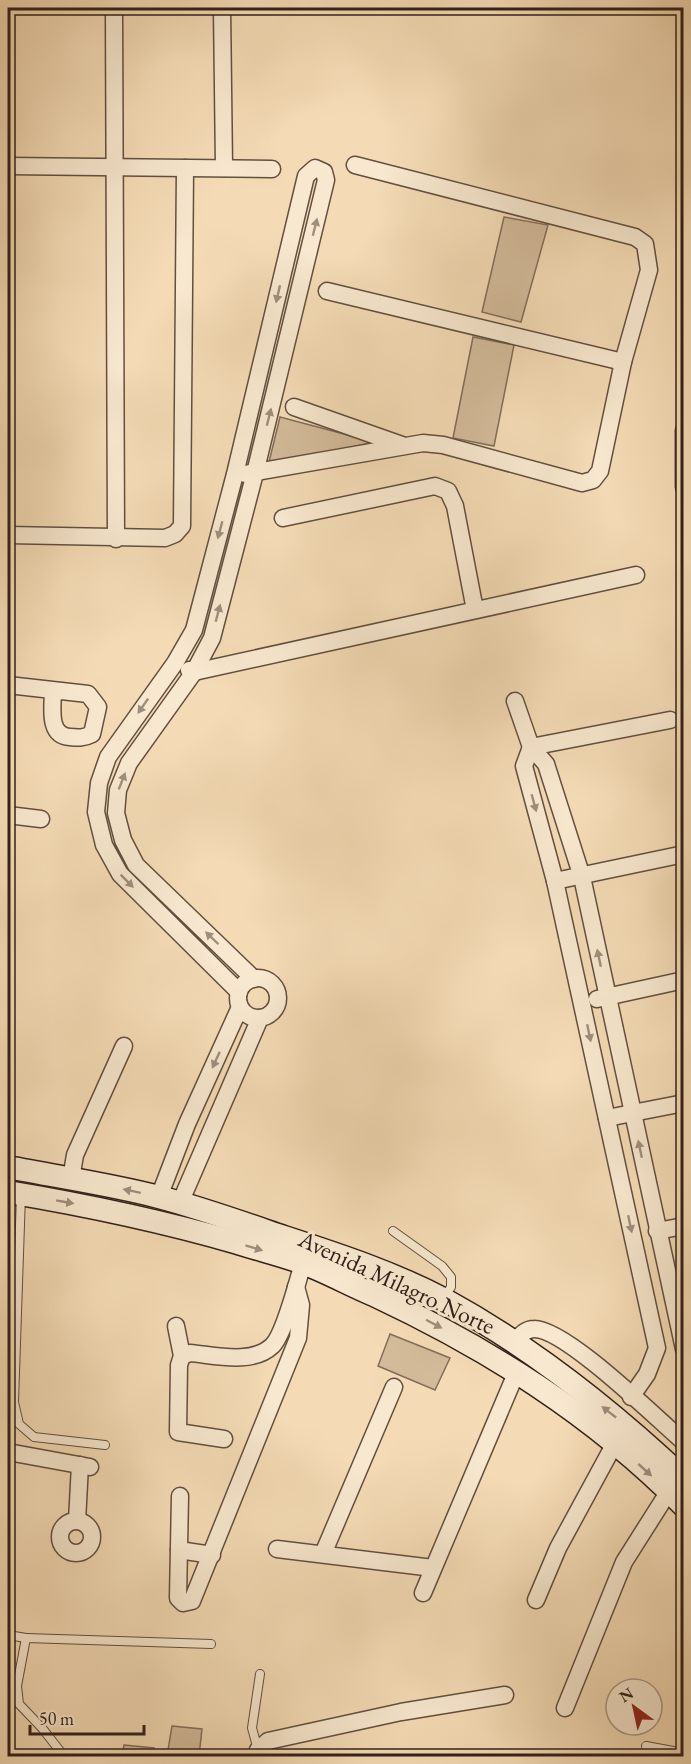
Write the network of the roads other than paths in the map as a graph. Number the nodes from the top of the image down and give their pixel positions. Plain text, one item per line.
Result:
1 (114, 8) edge
2 (222, 8) edge
3 (355, 165) dead end
4 (8, 166) edge
5 (116, 167) junction
6 (185, 168) junction
7 (224, 168) junction
8 (272, 169) dead end
9 (327, 291) dead end
10 (623, 362) junction
11 (294, 406) dead end
12 (684, 430) edge
13 (402, 445) junction
14 (255, 473) junction
15 (235, 474) junction
16 (684, 487) edge
17 (283, 518) dead end
18 (8, 535) edge
19 (116, 539) junction
20 (636, 575) dead end
21 (475, 610) junction
22 (175, 663) junction
23 (194, 672) junction
24 (8, 685) edge
25 (53, 690) dead end
26 (515, 701) dead end
27 (670, 720) dead end
28 (531, 747) junction
29 (8, 815) edge
30 (41, 819) dead end
31 (684, 855) edge
32 (582, 878) junction
33 (555, 881) junction
34 (254, 979) junction
35 (684, 980) edge
36 (607, 996) junction
37 (240, 1000) junction
38 (582, 1002) junction
39 (260, 1018) junction
40 (124, 1046) dead end
41 (684, 1103) edge
42 (632, 1114) junction
43 (607, 1118) junction
44 (8, 1167) edge
45 (71, 1179) junction
46 (14, 1193) edge
47 (169, 1200) junction
48 (684, 1226) edge
49 (393, 1231) dead end
50 (657, 1231) junction
51 (303, 1263) junction
52 (296, 1287) junction
53 (443, 1299) junction
54 (671, 1299) junction
55 (647, 1302) junction
56 (176, 1326) dead end
57 (515, 1341) junction
58 (684, 1349) edge
59 (182, 1356) junction
60 (517, 1371) junction
61 (394, 1387) dead end
62 (631, 1397) junction
63 (224, 1439) dead end
64 (684, 1442) edge
65 (615, 1443) junction
66 (105, 1445) dead end
67 (8, 1452) edge
68 (679, 1492) edge
69 (180, 1496) dead end
70 (77, 1521) dead end
71 (277, 1549) dead end
72 (179, 1550) junction
73 (323, 1554) junction
74 (212, 1555) junction
75 (433, 1568) junction
76 (423, 1593) dead end
77 (536, 1600) dead end
78 (8, 1635) edge
79 (26, 1638) junction
80 (210, 1644) dead end
81 (260, 1674) dead end
82 (12, 1685) edge
83 (505, 1695) dead end
84 (565, 1707) dead end
85 (646, 1746) dead end
86 (257, 1753) edge
87 (684, 1753) edge
88 (61, 1756) edge

1 - 5 street
2 - 7 street
3 - 10 street
4 - 5 street
5 - 6 street
5 - 19 street
6 - 7 street
6 - 19 street
7 - 8 street
9 - 10 street
10 - 13 street
11 - 13 street
12 - 16 street
13 - 14 street
14 - 15 street
14 -> 15 street
23 -> 14 street
15 -> 22 street
17 - 21 street
18 - 19 street
20 - 21 street
21 - 23 street
22 - 23 street
22 -> 37 street
34 -> 23 street
24 - 25 street
26 - 28 street
27 - 28 street
28 - 32 street
28 -> 33 street
29 - 30 street
31 - 32 street
32 - 33 street
36 -> 32 street
33 - 38 street
34 - 37 street
34 - 39 street
35 - 36 street
36 - 38 street
36 - 42 street
37 - 39 street
37 -> 47 street
38 -> 43 street
39 - 47 street
40 - 45 street
41 - 42 street
42 - 43 street
50 -> 42 street
43 -> 55 street
44 - 45 main road, Avenida Milagro Norte
47 -> 45 main road, Avenida Milagro Norte
46 -> 51 main road, Avenida Milagro Norte
46 - 66 lane
47 - 53 main road, Avenida Milagro Norte
48 - 50 street
49 - 53 lane
50 - 54 street
51 - 52 street
51 -> 60 main road, Avenida Milagro Norte
52 - 59 street
52 - 74 street
53 - 57 main road, Avenida Milagro Norte
54 - 55 street
54 - 58 street
55 - 62 street
56 - 59 street
57 - 62 street
68 -> 57 main road, Avenida Milagro Norte
59 - 63 street
60 - 65 main road, Avenida Milagro Norte
60 - 75 street
61 - 73 street
62 - 64 street
65 -> 68 main road, Avenida Milagro Norte
65 - 77 street
67 - 70 street
68 - 84 street
69 - 72 street
71 - 73 street
72 - 74 street
72 - 74 street
73 - 75 street
75 - 76 street
78 - 79 lane
79 - 80 lane
79 - 82 lane
81 - 86 lane
82 - 88 lane
83 - 86 street
85 - 87 lane

